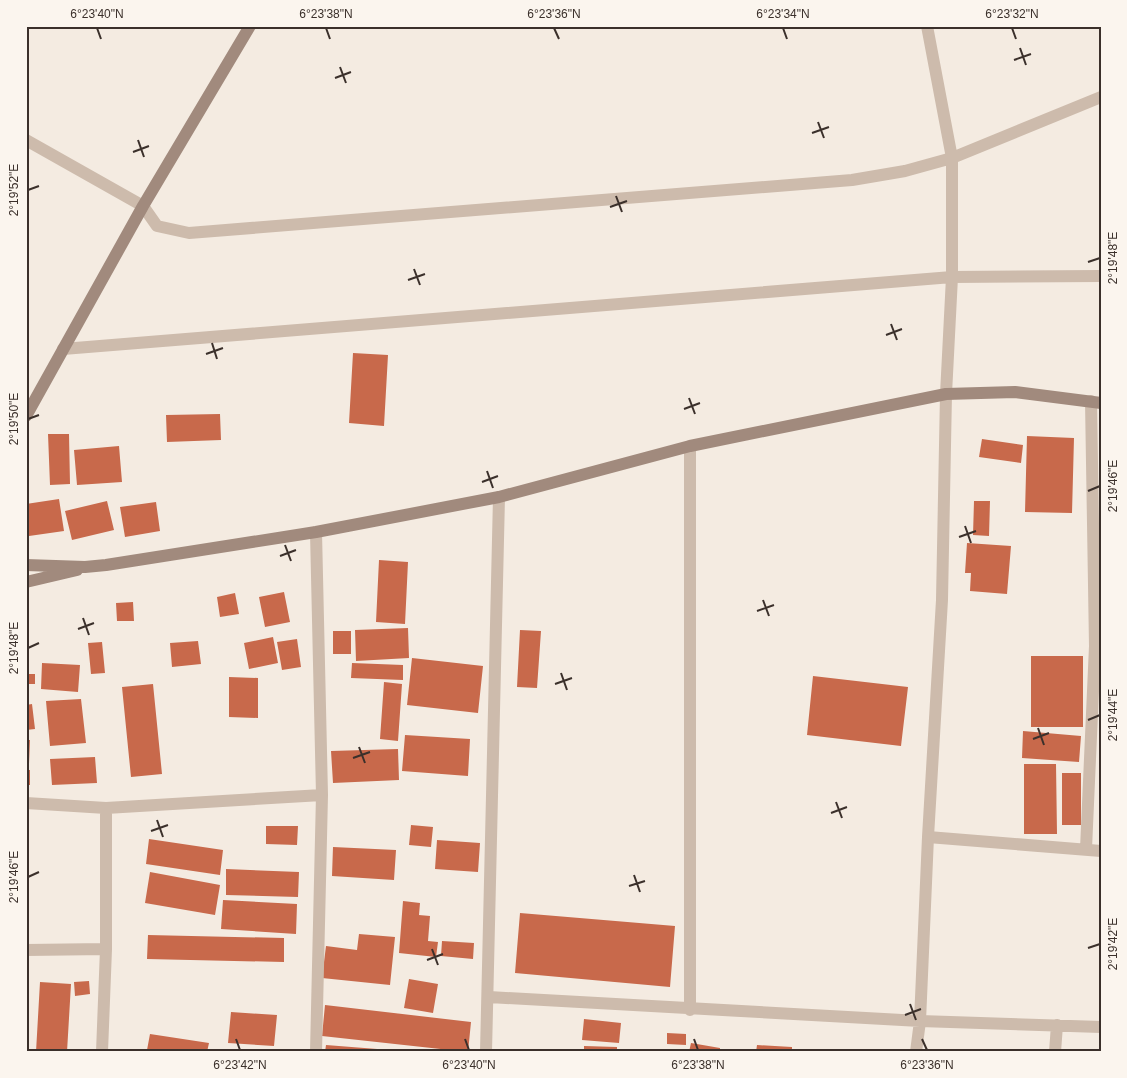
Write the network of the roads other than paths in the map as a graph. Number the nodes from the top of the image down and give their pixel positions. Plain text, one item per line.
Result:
1 (250, 26) edge
2 (926, 26) edge
3 (1101, 97) edge
4 (26, 140) edge
5 (952, 158) junction
6 (143, 206) junction
7 (1101, 276) edge
8 (952, 277) junction
9 (63, 349) junction
10 (946, 394) junction
11 (1096, 402) edge
12 (26, 416) edge
13 (690, 446) junction
14 (499, 497) junction
15 (316, 532) junction
16 (26, 564) edge
17 (84, 567) junction
18 (26, 582) edge
19 (322, 795) junction
20 (26, 803) edge
21 (106, 808) junction
22 (928, 837) junction
23 (1086, 849) junction
24 (1101, 851) edge
25 (106, 949) junction
26 (26, 950) edge
27 (488, 997) junction
28 (690, 1010) junction
29 (920, 1021) junction
30 (1057, 1026) junction
31 (1101, 1027) edge
32 (102, 1052) edge
33 (316, 1052) edge
34 (486, 1052) edge
35 (916, 1052) edge
36 (1055, 1052) edge

1 - 6 main road
2 - 5 street
3 - 5 street
4 - 6 street
5 - 6 street
5 - 8 street
6 - 9 main road
7 - 8 street
8 - 9 street
8 - 10 street
9 - 12 main road
10 - 11 main road
10 - 13 main road
10 - 22 street
11 - 23 street
13 - 14 main road
13 - 28 street
14 - 15 main road
14 - 27 street
15 - 17 main road
15 - 19 street
16 - 17 main road
17 - 18 main road
19 - 21 street
19 - 33 street
20 - 21 street
21 - 25 street
22 - 23 street
22 - 29 street
23 - 24 street
25 - 26 street
25 - 32 street
27 - 28 street
27 - 34 street
28 - 29 street
29 - 30 street
29 - 35 street
30 - 31 street
30 - 36 street

